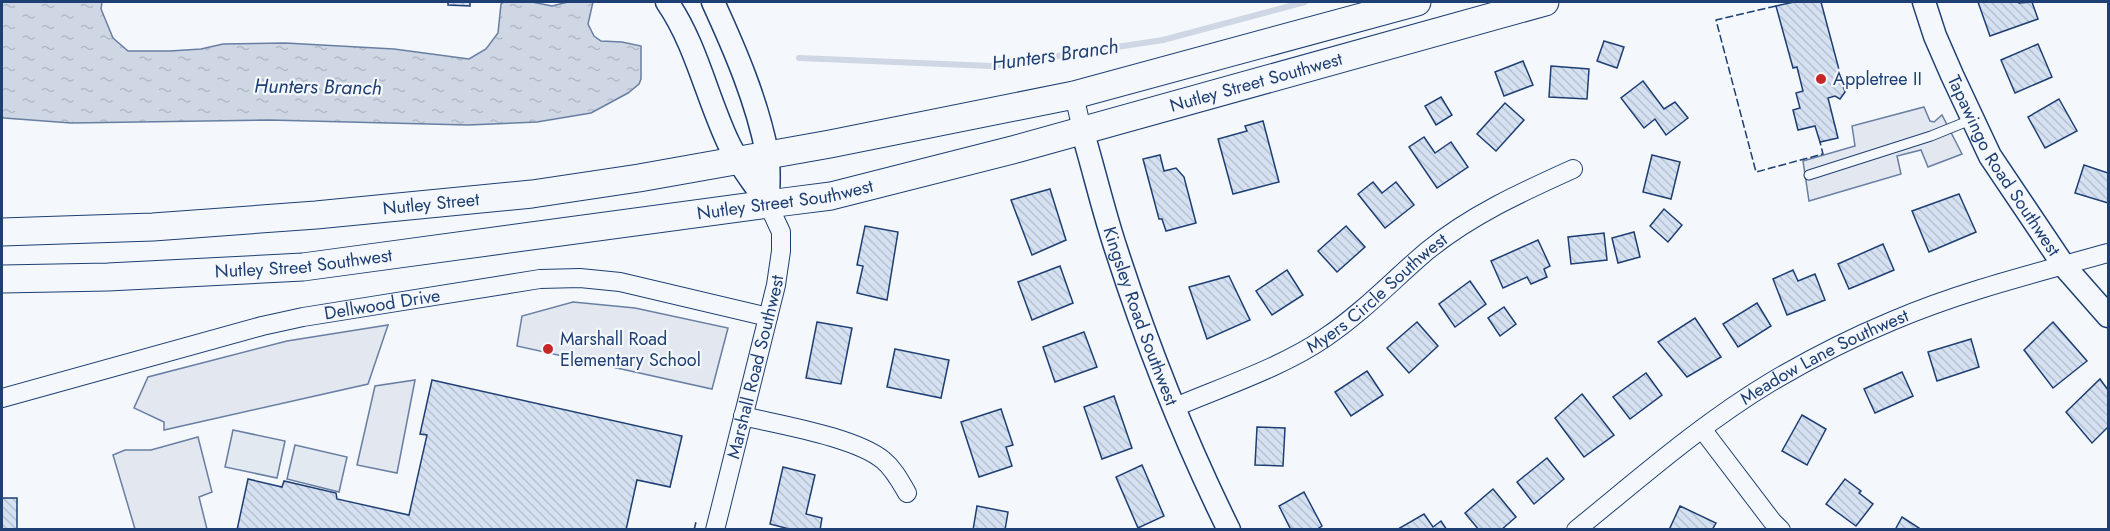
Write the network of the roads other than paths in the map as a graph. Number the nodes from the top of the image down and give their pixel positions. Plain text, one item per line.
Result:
1 (667, 2) edge
2 (713, 2) edge
3 (1417, 2) edge
4 (1545, 2) edge
5 (1924, 2) edge
6 (1074, 95) junction
7 (1973, 119) junction
8 (1082, 130) junction
9 (767, 155) junction
10 (738, 160) junction
11 (1574, 169) dead end
12 (1809, 175) dead end
13 (768, 204) junction
14 (2, 214) edge
15 (92, 229) junction
16 (2, 232) edge
17 (2109, 253) edge
18 (2064, 266) junction
19 (2, 279) edge
20 (2109, 316) edge
21 (768, 317) junction
22 (2, 398) edge
23 (1173, 408) junction
24 (743, 416) junction
25 (1702, 429) junction
26 (907, 493) dead end
27 (715, 530) edge
28 (1229, 530) edge
29 (1576, 530) edge
30 (1781, 530) edge

1 - 10 street
2 - 9 street
3 - 6 main road, Nutley Street Southwest
4 - 8 main road, Nutley Street Southwest
5 - 7 street, Tapawingo Road Southwest
6 - 8 street, Kingsley Road Southwest
6 - 9 main road, Nutley Street Southwest
7 - 12 lane
7 - 18 street, Tapawingo Road Southwest
8 - 13 main road, Nutley Street Southwest
8 - 23 street, Kingsley Road Southwest
9 - 10 main road, Nutley Street
9 - 13 street
10 - 13 street
10 - 15 main road, Nutley Street
11 - 23 street, Myers Circle Southwest
13 - 19 main road, Nutley Street Southwest
13 - 21 street, Marshall Road Southwest
14 - 15 main road, Nutley Street
15 - 16 main road, Nutley Street
17 - 18 street, Meadow Lane Southwest
18 - 20 street, Tapawingo Road Southwest
18 - 25 street, Meadow Lane Southwest
21 - 22 street, Dellwood Drive
21 - 24 street, Marshall Road Southwest
23 - 28 street, Kingsley Road Southwest
24 - 26 street
24 - 27 street, Marshall Road Southwest
25 - 29 street, Meadow Lane Southwest
25 - 30 street

